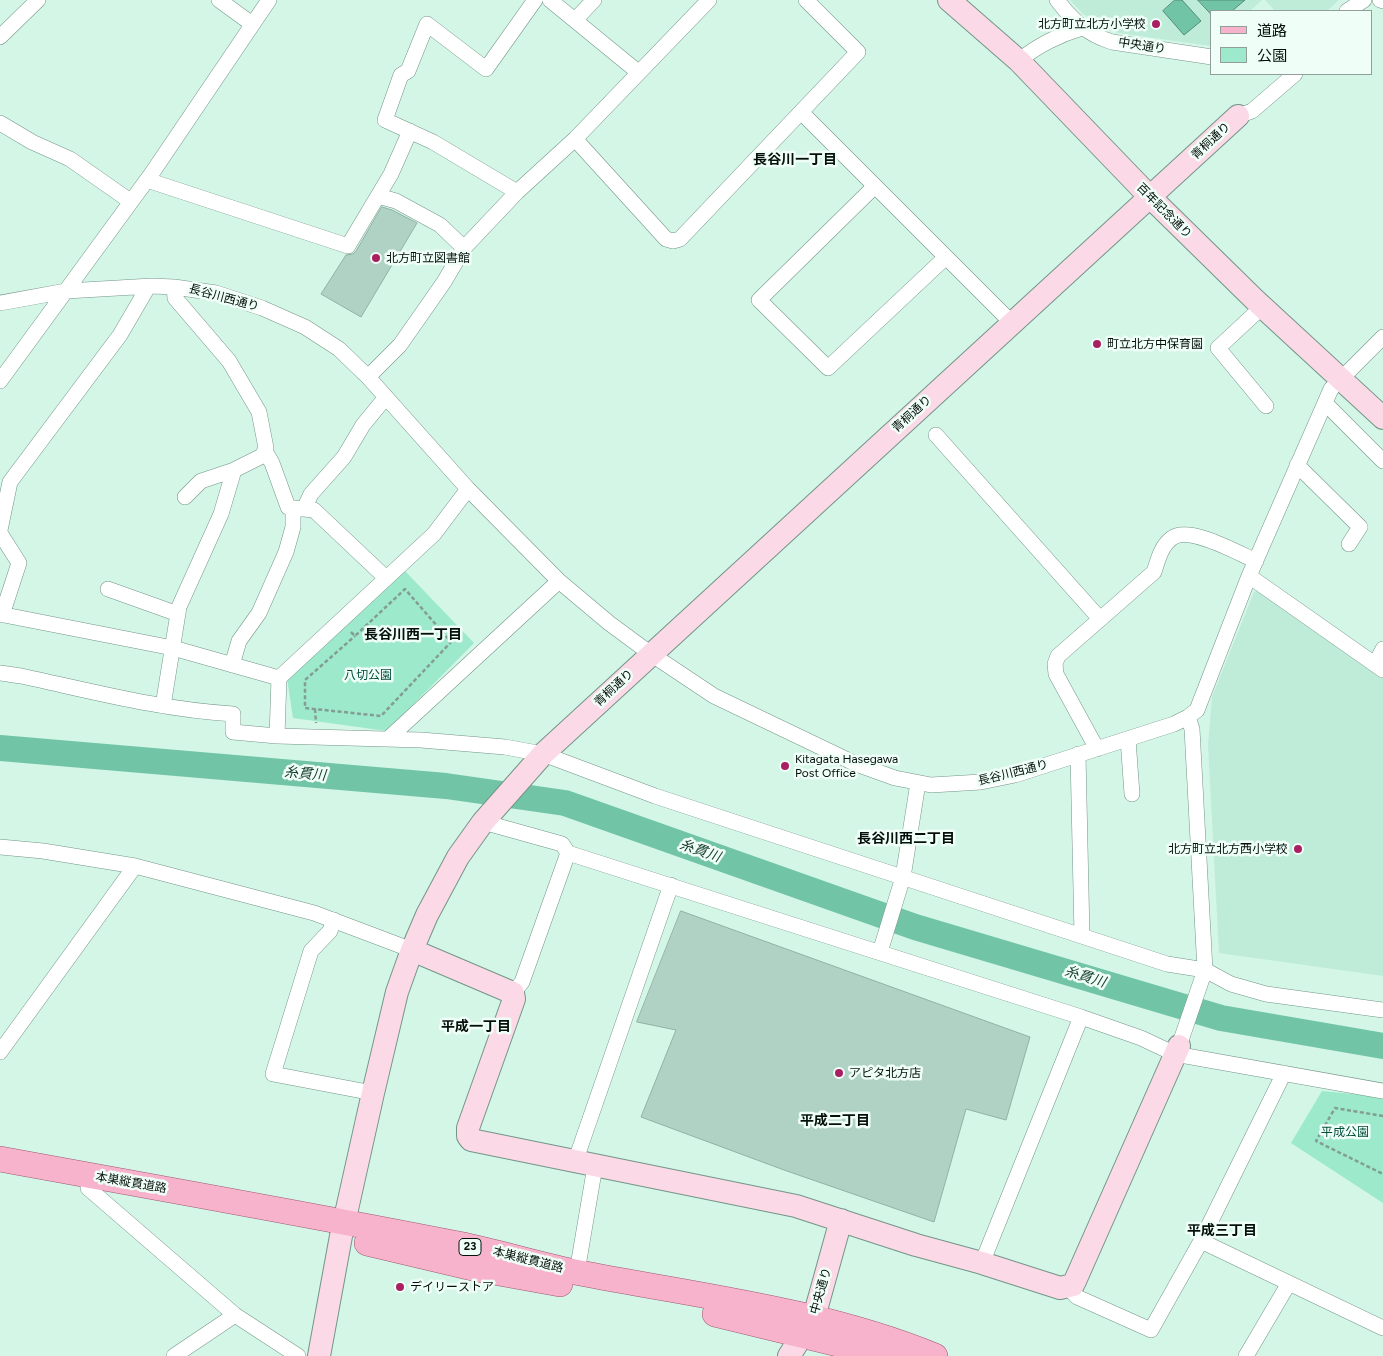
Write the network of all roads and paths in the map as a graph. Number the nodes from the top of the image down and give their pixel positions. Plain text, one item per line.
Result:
1 (38, 0) edge
2 (219, 0) edge
3 (269, 0) edge
4 (535, 0) edge
5 (594, 0) edge
6 (709, 0) edge
7 (806, 0) edge
8 (949, 0) edge
9 (1057, 0) edge
10 (1364, 0) edge
11 (552, 1) edge
12 (1349, 10) edge
13 (574, 20) junction
14 (252, 24) junction
15 (1082, 28) junction
16 (0, 37) edge
17 (1210, 57) edge
18 (1018, 60) junction
19 (638, 72) junction
20 (1280, 75) edge
21 (1294, 75) edge
22 (801, 112) junction
23 (1238, 116) junction
24 (0, 123) edge
25 (410, 131) junction
26 (575, 139) junction
27 (147, 180) junction
28 (875, 186) junction
29 (517, 192) junction
30 (378, 196) junction
31 (1150, 197) junction
32 (130, 201) junction
33 (464, 248) junction
34 (946, 257) junction
35 (174, 286) junction
36 (148, 287) junction
37 (66, 291) junction
38 (0, 303) edge
39 (1262, 307) junction
40 (1012, 323) junction
41 (1383, 337) edge
42 (368, 377) junction
43 (1341, 378) junction
44 (0, 381) edge
45 (386, 397) junction
46 (1325, 403) junction
47 (1266, 406) dead end
48 (1383, 418) edge
49 (936, 435) dead end
50 (264, 451) junction
51 (1383, 461) edge
52 (1297, 465) junction
53 (234, 470) junction
54 (468, 489) junction
55 (185, 497) dead end
56 (299, 509) junction
57 (0, 532) edge
58 (1349, 544) dead end
59 (1256, 561) junction
60 (1249, 576) junction
61 (386, 578) junction
62 (559, 581) junction
63 (108, 589) dead end
64 (178, 614) junction
65 (1, 615) edge
66 (1100, 619) junction
67 (340, 620) junction
68 (355, 636) junction
69 (173, 648) junction
70 (1383, 649) edge
71 (651, 654) junction
72 (232, 665) junction
73 (1379, 667) edge
74 (0, 673) edge
75 (279, 678) junction
76 (163, 706) junction
77 (1188, 717) junction
78 (277, 736) junction
79 (389, 738) junction
80 (1128, 739) junction
81 (1097, 749) junction
82 (542, 754) junction
83 (1078, 754) junction
84 (918, 783) junction
85 (1132, 794) dead end
86 (483, 822) junction
87 (0, 847) edge
88 (568, 852) junction
89 (135, 866) junction
90 (902, 881) junction
91 (671, 885) junction
92 (334, 920) junction
93 (1082, 936) junction
94 (881, 948) junction
95 (412, 950) junction
96 (1204, 972) junction
97 (513, 993) junction
98 (1383, 1010) edge
99 (1081, 1017) junction
100 (1177, 1050) junction
101 (0, 1052) edge
102 (1284, 1073) junction
103 (1383, 1091) edge
104 (373, 1093) junction
105 (1383, 1116) edge
106 (0, 1159) edge
107 (585, 1164) junction
108 (0, 1174) edge
109 (1383, 1174) edge
110 (90, 1182) junction
111 (841, 1220) junction
112 (342, 1229) junction
113 (1201, 1240) junction
114 (982, 1263) junction
115 (576, 1272) junction
116 (1289, 1283) junction
117 (1068, 1287) junction
118 (235, 1315) junction
119 (808, 1326) junction
120 (1383, 1328) edge
121 (174, 1356) edge
122 (298, 1356) edge
123 (320, 1356) edge
124 (788, 1356) edge
125 (887, 1356) edge
126 (935, 1356) edge
127 (1246, 1356) edge

1 - 16 street
2 - 14 street
3 - 14 street
4 - 25 street
5 - 13 street
6 - 19 street
7 - 22 street
8 - 18 street, 百年記念通り
9 - 15 street, 中央通り
10 - 12 street
11 - 13 street
13 - 19 street
14 - 27 street
15 - 17 street, 中央通り
15 - 18 street
18 - 31 street, 百年記念通り
19 - 26 street
20 - 23 street, 青桐通り
21 - 23 street
22 - 26 street
22 - 28 street
23 - 31 street, 青桐通り
24 - 32 street
25 - 29 street
25 - 30 street
26 - 29 street
27 - 30 street
27 - 32 street
28 - 34 street
28 - 34 street
29 - 33 street
30 - 33 street
31 - 39 street, 百年記念通り
31 - 40 street, 青桐通り
32 - 37 street
33 - 42 street
34 - 40 street
35 - 36 street, 長谷川西通り
35 - 42 street, 長谷川西通り
35 - 50 street
36 - 37 street, 長谷川西通り
36 - 57 street
37 - 38 street, 長谷川西通り
37 - 44 street
39 - 43 street, 百年記念通り
39 - 47 street
40 - 71 street, 青桐通り
41 - 43 street
42 - 45 street, 長谷川西通り
43 - 46 street
43 - 48 street, 百年記念通り
45 - 54 street, 長谷川西通り
45 - 56 street
46 - 51 street
46 - 52 street
49 - 66 street
50 - 53 street
50 - 56 street
52 - 58 street
52 - 59 street
53 - 55 street
53 - 64 street
54 - 61 street
54 - 62 street, 長谷川西通り
56 - 61 street
56 - 72 street
57 - 65 street
59 - 60 street
59 - 66 street
60 - 73 street
60 - 77 street
61 - 67 street
62 - 71 street, 長谷川西通り
62 - 79 street
63 - 64 street
64 - 69 street
65 - 69 street
66 - 81 street
67 - 68 path
67 - 75 street
68 - 68 path
69 - 72 street
69 - 76 street
70 - 73 street
71 - 82 street, 青桐通り
71 - 84 street, 長谷川西通り
72 - 75 street
74 - 76 street
75 - 78 street
76 - 78 street
77 - 80 street, 長谷川西通り
77 - 96 street
78 - 79 street
79 - 82 street
80 - 81 street, 長谷川西通り
80 - 85 street
81 - 83 street, 長谷川西通り
82 - 86 street, 青桐通り
82 - 90 street
83 - 84 street, 長谷川西通り
83 - 93 street
84 - 90 street
86 - 88 street
86 - 95 street, 青桐通り
87 - 89 street
88 - 91 street
88 - 97 street
89 - 92 street
89 - 101 street
90 - 93 street
90 - 94 street
91 - 94 street
91 - 107 street
92 - 95 street
92 - 104 street
93 - 96 street
94 - 99 street
95 - 97 street
95 - 104 street, 青桐通り
96 - 98 street
96 - 100 street
97 - 107 street
99 - 100 street
99 - 114 street
100 - 102 street
100 - 117 street
102 - 103 street
102 - 113 street
104 - 112 street, 青桐通り
105 - 109 path
106 - 110 main road, 本巣縦貫道路 / 23
107 - 111 street
107 - 115 street
108 - 110 main road, 本巣縦貫道路 / 23
110 - 112 main road, 本巣縦貫道路 / 23
110 - 118 street
111 - 114 street
111 - 119 street, 中央通り
112 - 115 main road, 本巣縦貫道路 / 23
112 - 119 main road, 本巣縦貫道路 / 23
112 - 123 street, 青桐通り
113 - 116 street
113 - 117 street
114 - 117 street
115 - 119 main road, 本巣縦貫道路 / 23
116 - 120 street
116 - 127 street
118 - 121 street
118 - 122 street
119 - 124 street, 中央通り
119 - 125 main road, 本巣縦貫道路 / 23
119 - 126 main road, 本巣縦貫道路 / 23

